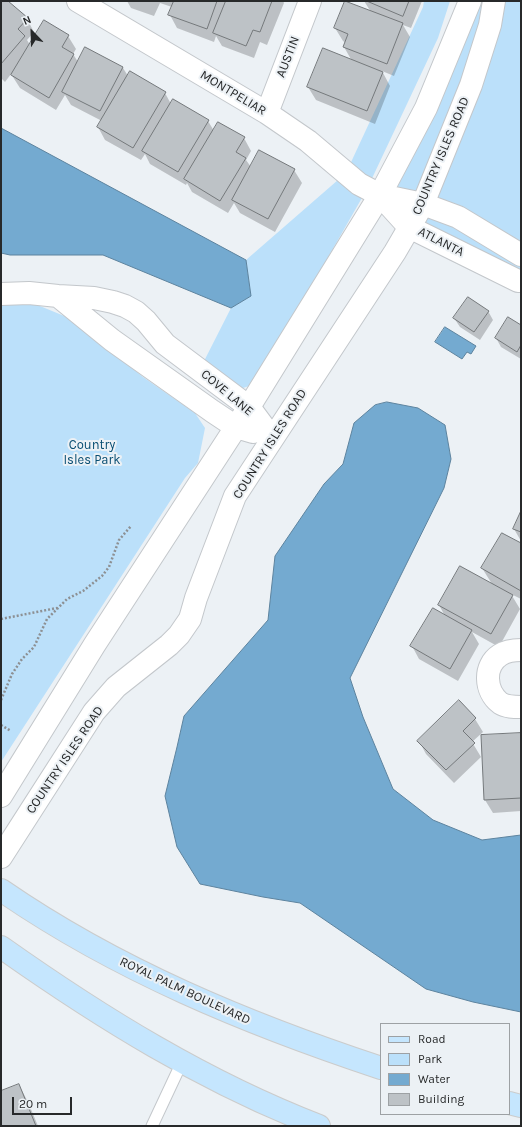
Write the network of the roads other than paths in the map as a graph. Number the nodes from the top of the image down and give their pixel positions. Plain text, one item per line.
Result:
1 (78, 1) edge
2 (310, 1) edge
3 (470, 1) edge
4 (494, 1) edge
5 (266, 113) junction
6 (380, 195) junction
7 (423, 204) junction
8 (409, 227) junction
9 (521, 255) edge
10 (521, 281) edge
11 (1, 294) edge
12 (58, 296) junction
13 (248, 407) junction
14 (236, 427) junction
15 (272, 438) junction
16 (521, 650) edge
17 (521, 707) edge
18 (1, 796) edge
19 (1, 857) edge
20 (1, 890) edge
21 (1, 947) edge
22 (182, 1062) junction
23 (380, 1068) edge
24 (510, 1103) edge
25 (521, 1106) edge
26 (152, 1126) edge
27 (319, 1126) edge

1 - 5 street, MONTPELIAR
2 - 5 street, AUSTIN
3 - 6 street
4 - 7 street, COUNTRY ISLES ROAD
5 - 6 street, MONTPELIAR
6 - 7 street, ATLANTA
6 - 8 street, ATLANTA
6 - 13 street
7 - 8 street, COUNTRY ISLES ROAD
7 - 9 street, ATLANTA
8 - 10 street, ATLANTA
8 - 15 street, COUNTRY ISLES ROAD
11 - 12 street, COVE LANE
12 - 13 street, COVE LANE
12 - 14 street, COVE LANE
13 - 14 street
13 - 15 street, COVE LANE
14 - 15 street, COVE LANE
14 - 18 street
15 - 19 street, COUNTRY ISLES ROAD
16 - 17 street
20 - 23 main road, ROYAL PALM BOULEVARD
21 - 22 main road
22 - 26 lane
22 - 27 main road
24 - 25 main road

